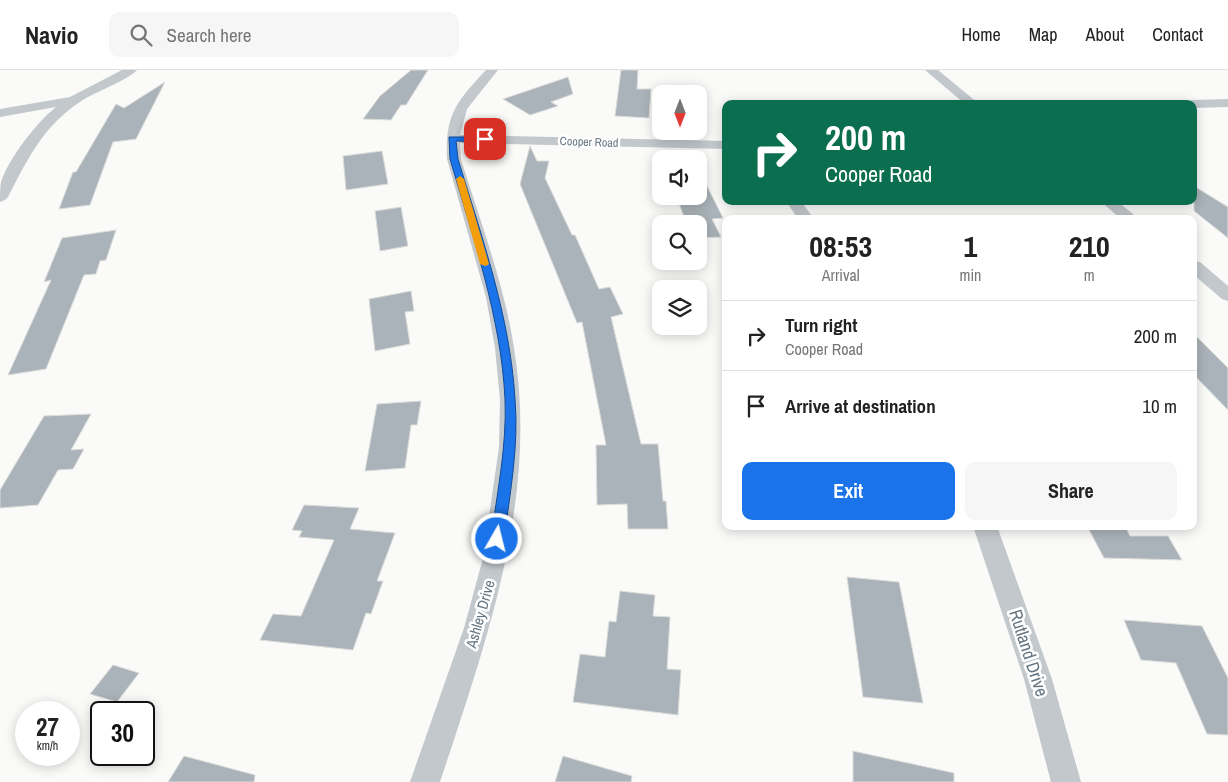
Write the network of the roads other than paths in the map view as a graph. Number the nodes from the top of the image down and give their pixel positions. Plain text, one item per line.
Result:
1 (131, 70) edge
2 (492, 70) edge
3 (931, 70) edge
4 (968, 100) edge
5 (74, 101) junction
6 (1228, 103) edge
7 (1197, 104) edge
8 (0, 114) edge
9 (452, 139) junction
10 (722, 145) edge
11 (0, 197) edge
12 (1112, 205) edge
13 (1126, 215) edge
14 (1197, 269) edge
15 (1228, 295) edge
16 (986, 530) edge
17 (425, 782) edge
18 (1066, 782) edge

1 - 5 street
2 - 9 street, Ashley Drive
3 - 4 street
5 - 8 street
5 - 11 street
6 - 7 street
9 - 10 street, Cooper Road
9 - 17 street, Ashley Drive
12 - 13 street
14 - 15 street
16 - 18 street, Rutland Drive

